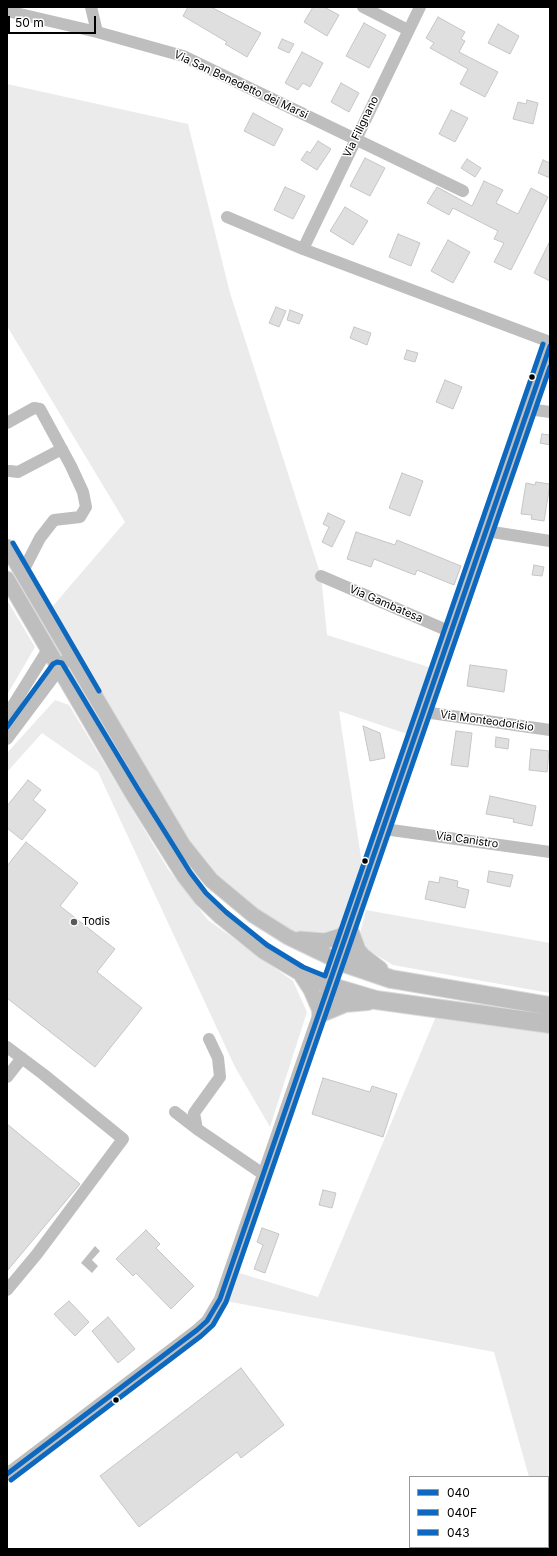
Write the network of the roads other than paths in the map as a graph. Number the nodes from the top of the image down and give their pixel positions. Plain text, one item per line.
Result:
1 (91, 7) edge
2 (363, 7) edge
3 (420, 7) edge
4 (7, 11) edge
5 (408, 30) junction
6 (97, 32) junction
7 (354, 140) junction
8 (463, 191) dead end
9 (227, 217) dead end
10 (303, 249) junction
11 (550, 342) edge
12 (550, 346) edge
13 (528, 409) junction
14 (550, 412) edge
15 (7, 423) edge
16 (62, 449) junction
17 (8, 470) edge
18 (486, 531) junction
19 (550, 541) edge
20 (7, 547) edge
21 (22, 573) junction
22 (321, 576) dead end
23 (7, 579) edge
24 (451, 632) junction
25 (47, 651) junction
26 (70, 655) junction
27 (58, 669) junction
28 (424, 712) junction
29 (7, 715) edge
30 (550, 730) edge
31 (7, 739) edge
32 (384, 829) junction
33 (550, 852) edge
34 (349, 930) junction
35 (288, 937) junction
36 (338, 961) junction
37 (300, 973) junction
38 (391, 979) junction
39 (329, 986) junction
40 (376, 1000) junction
41 (550, 1006) edge
42 (321, 1013) junction
43 (550, 1024) edge
44 (209, 1039) dead end
45 (7, 1047) edge
46 (22, 1058) junction
47 (7, 1077) edge
48 (176, 1112) dead end
49 (197, 1130) junction
50 (263, 1174) junction
51 (7, 1290) edge
52 (7, 1474) edge

1 - 6 street
2 - 5 street
3 - 5 street, Via Filignano
4 - 6 street, Via San Benedetto dei Marsi
5 - 7 street, Via Filignano
6 - 7 street, Via San Benedetto dei Marsi
7 - 8 street, Via San Benedetto dei Marsi
7 - 10 street, Via Filignano
9 - 10 street
10 - 11 street
12 - 13 street
13 - 14 street
13 - 18 street
15 - 16 street
16 - 17 street
16 - 21 street
18 - 19 street
18 - 24 street
20 - 21 main road
21 - 26 main road
22 - 24 street, Via Gambatesa
23 - 25 main road
24 - 28 street
25 - 27 main road
25 - 29 street
26 - 27 street
26 - 35 main road
27 - 31 street
27 - 37 main road
28 - 30 street, Via Monteodorisio
28 - 32 street
32 - 33 street, Via Canistro
32 - 34 street
34 - 35 main road
34 - 36 street
34 - 38 highway
35 - 36 main road
36 - 38 highway
36 - 39 street
37 - 39 main road
37 - 42 main road
38 - 41 highway
39 - 40 highway
39 - 42 street
40 - 42 highway
40 - 43 highway
42 - 50 street
44 - 49 street
45 - 46 street
46 - 47 street
46 - 51 street
48 - 49 street
49 - 50 street
50 - 52 street

